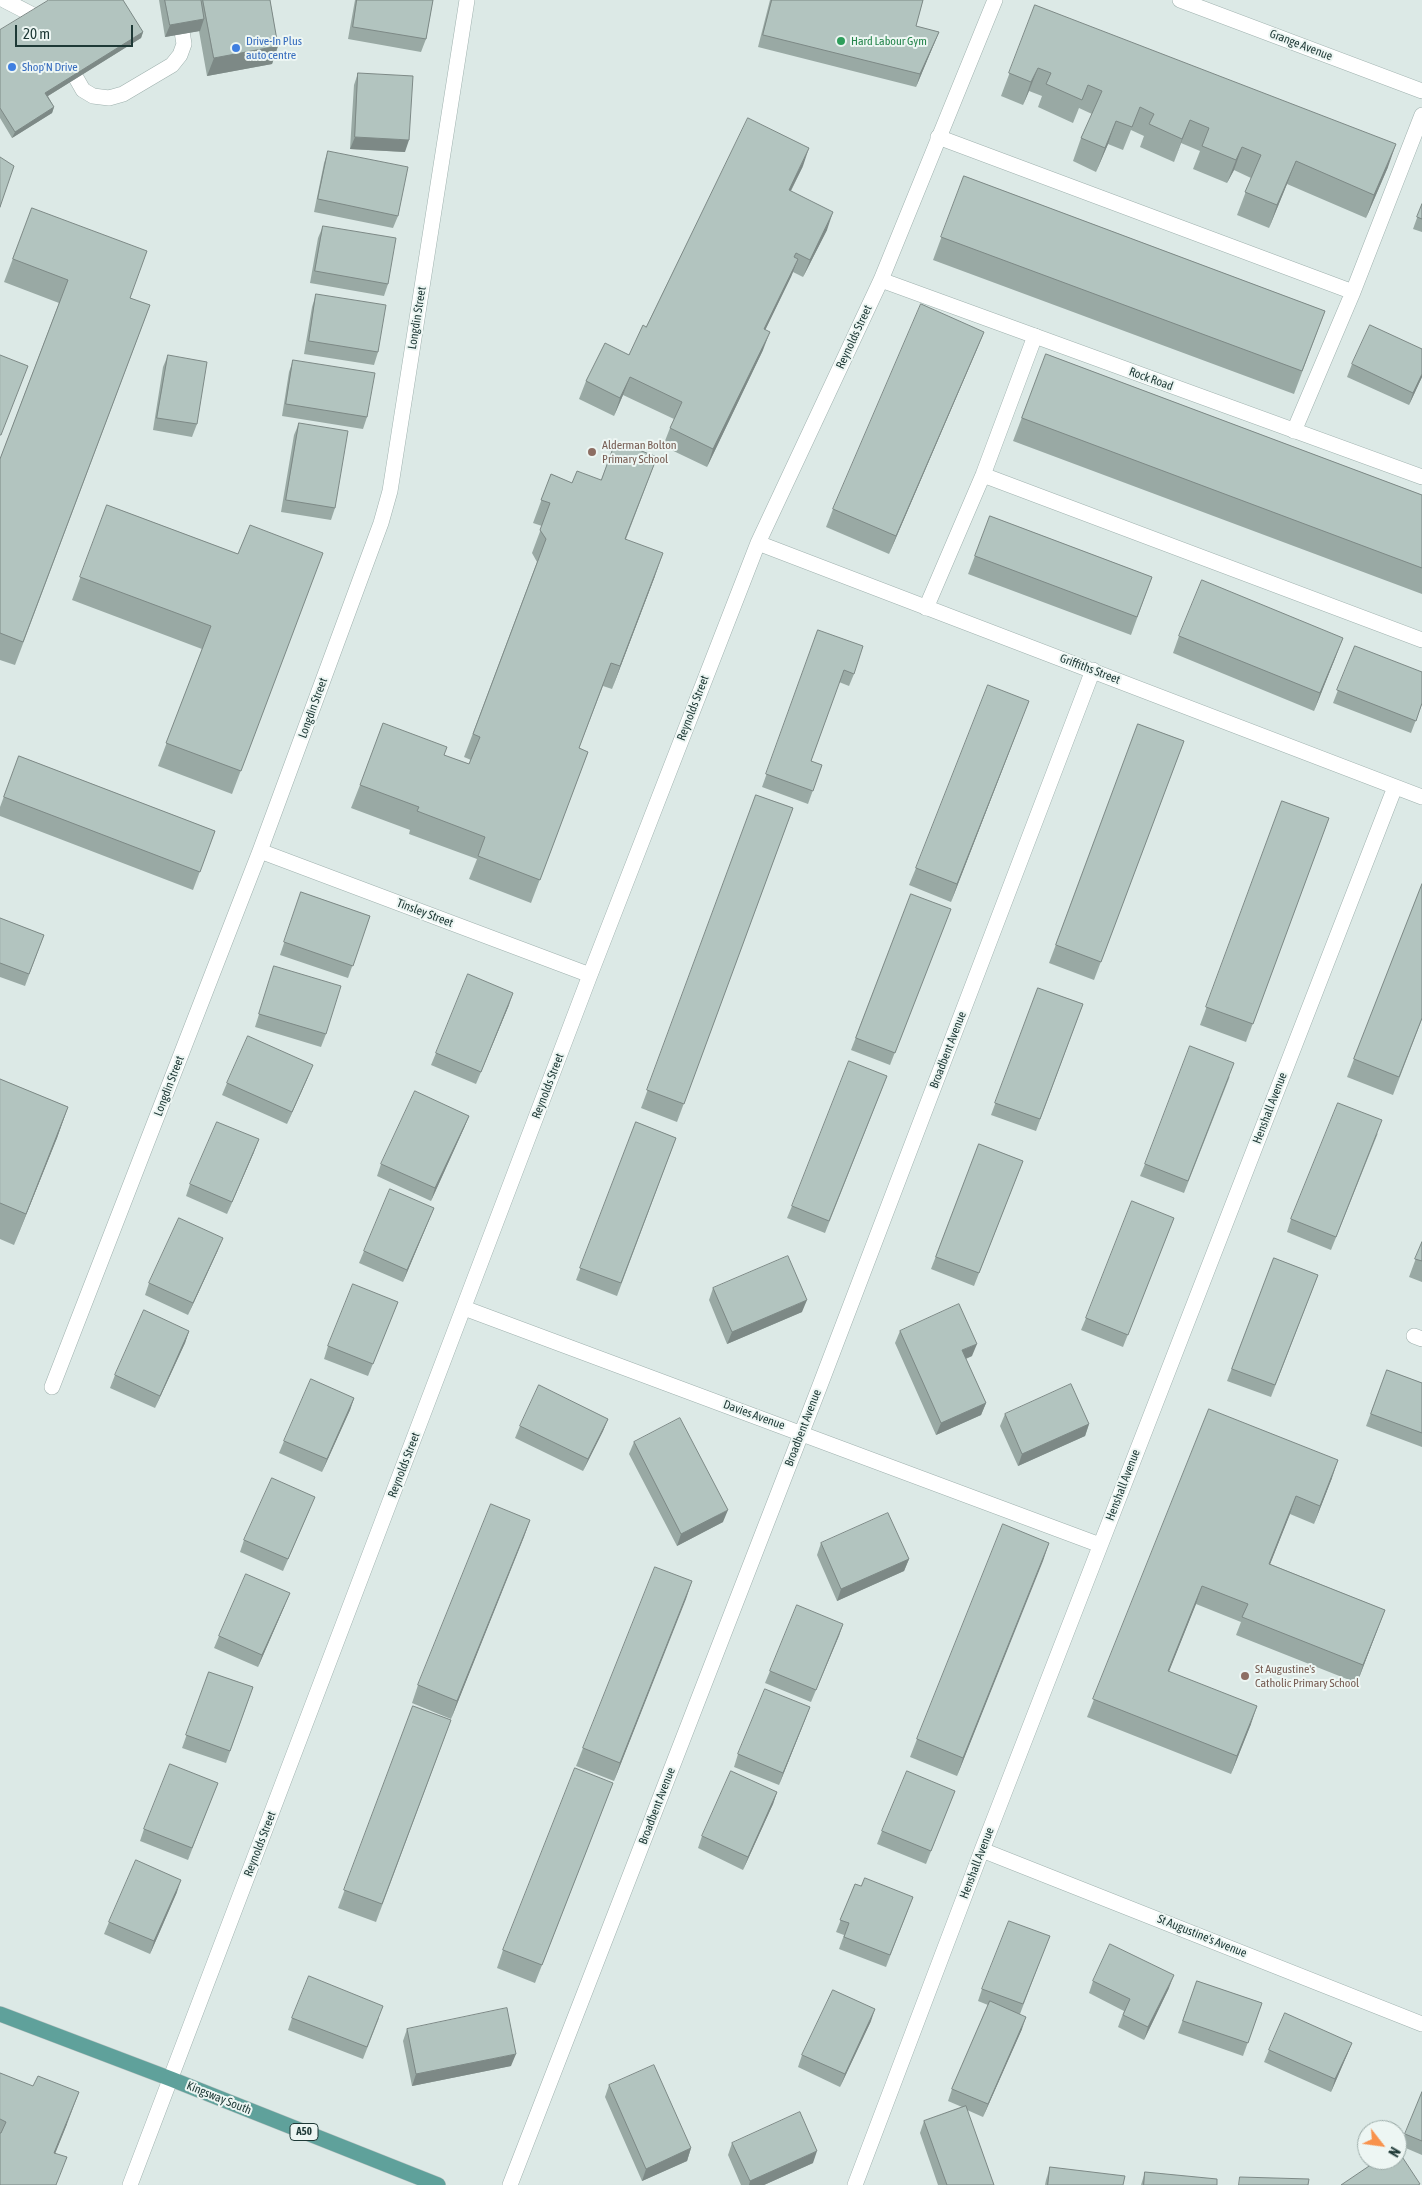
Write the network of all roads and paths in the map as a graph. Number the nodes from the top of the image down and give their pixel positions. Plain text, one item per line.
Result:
1 (4, 0) edge
2 (176, 0) edge
3 (467, 0) edge
4 (995, 0) edge
5 (1180, 0) edge
6 (1204, 4) edge
7 (1422, 91) edge
8 (1422, 115) edge
9 (938, 137) junction
10 (881, 280) junction
11 (1353, 292) junction
12 (1035, 336) junction
13 (1294, 431) junction
14 (983, 474) junction
15 (1422, 478) edge
16 (758, 543) junction
17 (926, 608) junction
18 (1422, 640) edge
19 (1092, 670) junction
20 (1395, 787) junction
21 (1422, 797) edge
22 (260, 851) junction
23 (590, 975) junction
24 (464, 1308) junction
25 (52, 1387) dead end
26 (802, 1432) junction
27 (1100, 1545) junction
28 (982, 1850) junction
29 (0, 2014) edge
30 (1422, 2024) edge
31 (171, 2079) junction
32 (130, 2185) edge
33 (438, 2185) edge
34 (510, 2185) edge
35 (855, 2185) edge

1 - 2 street
3 - 22 street, Longdin Street
4 - 9 street, Reynolds Street
5 - 6 street, Grange Avenue
6 - 7 street, Grange Avenue
8 - 11 street
9 - 10 street, Reynolds Street
9 - 11 street
10 - 12 street, Rock Road
10 - 16 street, Reynolds Street
11 - 13 street
12 - 13 street, Rock Road
12 - 14 street
13 - 15 street, Rock Road
14 - 17 street
14 - 18 street
16 - 17 street, Griffiths Street
16 - 23 street, Reynolds Street
17 - 19 street, Griffiths Street
19 - 20 street, Griffiths Street
19 - 26 street, Broadbent Avenue
20 - 21 street, Griffiths Street
20 - 27 street, Henshall Avenue
22 - 23 street, Tinsley Street
22 - 25 street, Longdin Street
23 - 24 street, Reynolds Street
24 - 26 street, Davies Avenue
24 - 31 street, Reynolds Street
26 - 27 street, Davies Avenue
26 - 34 street, Broadbent Avenue
27 - 28 street, Henshall Avenue
28 - 30 street, St Augustine's Avenue
28 - 35 street, Henshall Avenue
29 - 31 main road, Kingsway South / A50
31 - 32 street, Reynolds Street
31 - 33 main road, Kingsway South / A50

